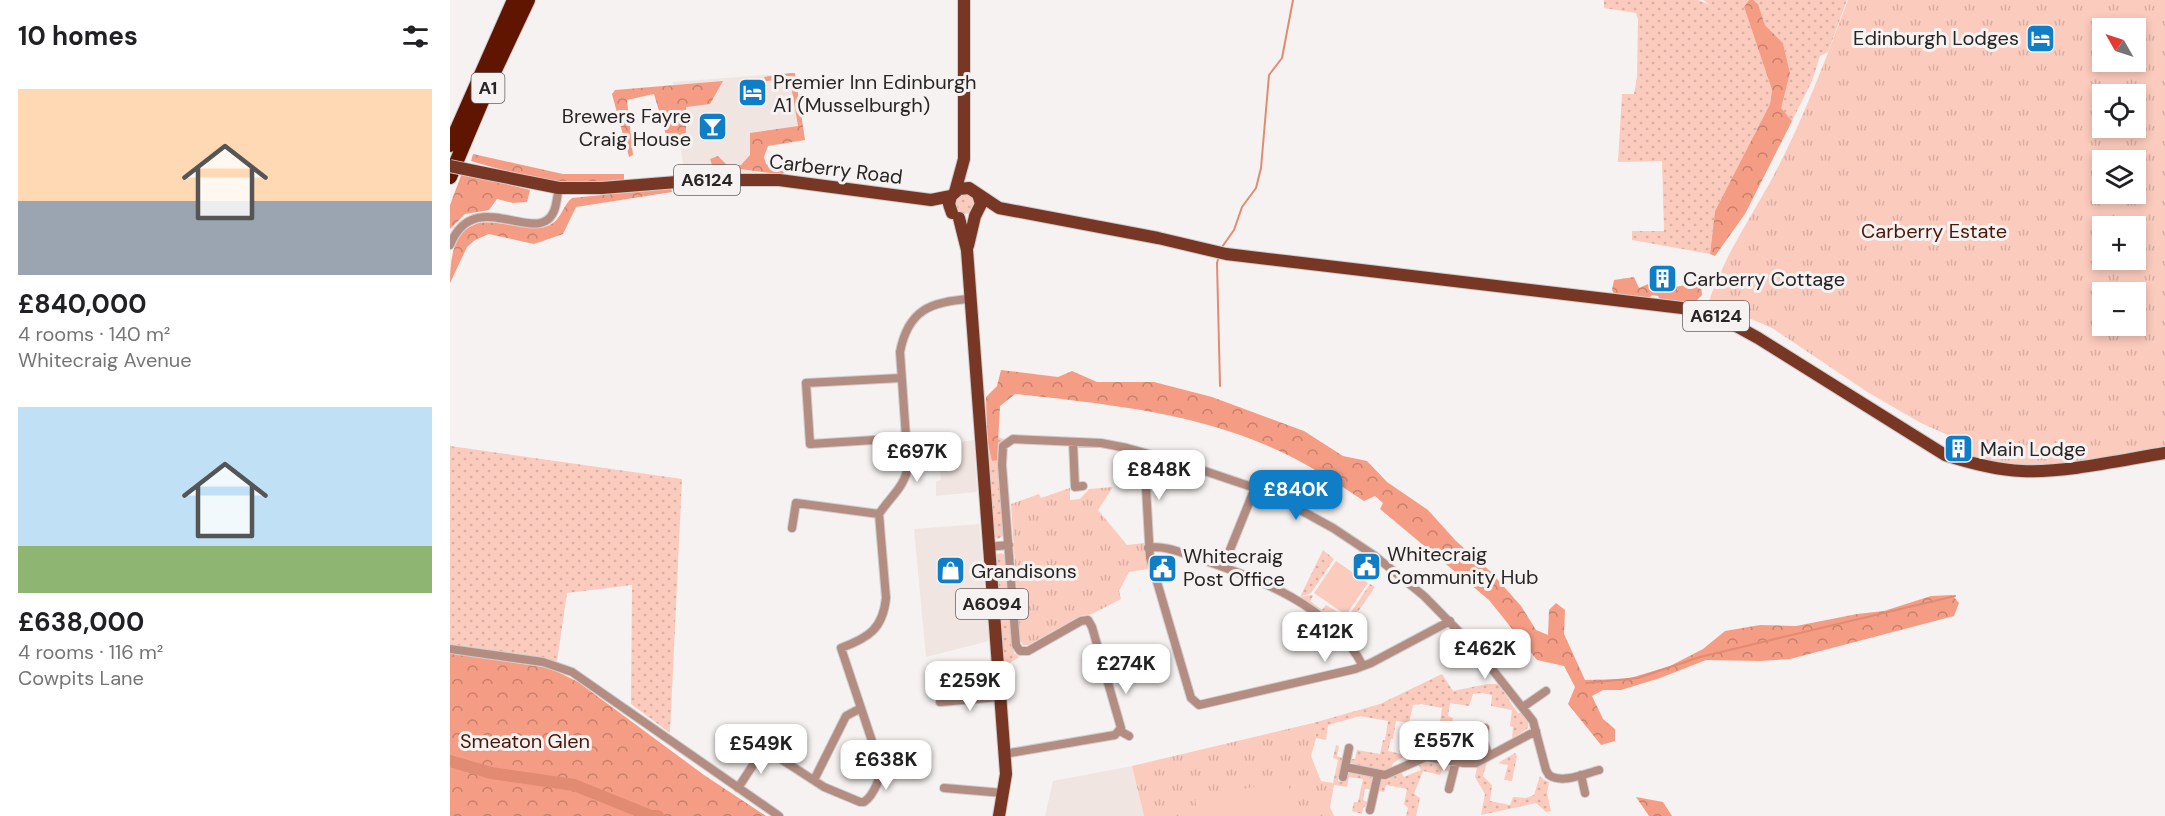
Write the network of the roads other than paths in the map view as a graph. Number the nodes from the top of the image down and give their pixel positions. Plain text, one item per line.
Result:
1 (514, 0) edge
2 (528, 0) edge
3 (964, 0) edge
4 (450, 145) edge
5 (964, 159) junction
6 (450, 166) edge
7 (450, 177) edge
8 (559, 188) junction
9 (976, 192) junction
10 (953, 194) junction
11 (931, 200) junction
12 (999, 208) junction
13 (956, 215) junction
14 (976, 215) junction
15 (450, 245) edge
16 (967, 250) junction
17 (971, 299) junction
18 (901, 378) junction
19 (906, 438) junction
20 (1073, 442) junction
21 (1144, 453) junction
22 (2165, 453) edge
23 (1083, 486) dead end
24 (1255, 488) junction
25 (879, 514) junction
26 (792, 528) dead end
27 (1010, 545) junction
28 (987, 547) junction
29 (1149, 548) junction
30 (1223, 567) junction
31 (1450, 621) junction
32 (450, 649) edge
33 (1364, 666) junction
34 (1546, 691) dead end
35 (999, 697) junction
36 (940, 702) dead end
37 (1523, 707) junction
38 (861, 708) junction
39 (1485, 728) dead end
40 (1120, 731) junction
41 (1536, 731) junction
42 (1129, 736) dead end
43 (1349, 748) dead end
44 (1004, 753) junction
45 (1490, 756) junction
46 (1456, 761) junction
47 (1345, 767) junction
48 (1599, 770) dead end
49 (1378, 774) junction
50 (1581, 775) junction
51 (1342, 777) dead end
52 (814, 780) junction
53 (738, 788) junction
54 (944, 788) dead end
55 (1449, 789) dead end
56 (1004, 793) junction
57 (1585, 793) dead end
58 (1370, 810) dead end
59 (779, 816) edge
60 (999, 816) edge

1 - 4 highway, A1
2 - 7 highway, A1
3 - 5 main road
5 - 9 main road
5 - 10 main road
6 - 8 main road, Carberry Road / A6124, bridge
8 - 11 main road, Carberry Road / A6124
8 - 15 street
9 - 10 main road
9 - 12 main road, A6124
9 - 14 main road
10 - 11 main road, Carberry Road / A6124
10 - 13 main road
11 - 13 main road, Carberry Road / A6124
12 - 14 main road, A6124
12 - 22 main road, A6124
13 - 14 main road
13 - 16 main road, A6094
14 - 16 main road, A6094
16 - 17 main road, A6094
17 - 18 street
17 - 28 main road, A6094
18 - 19 street
18 - 19 street
19 - 25 street
20 - 21 street
20 - 23 street
20 - 27 street
21 - 24 street
21 - 29 street
24 - 30 street
24 - 31 street
25 - 26 street
25 - 38 street
27 - 28 street
27 - 40 street
28 - 35 main road, A6094
29 - 30 street
29 - 33 street
30 - 33 street
31 - 33 street
31 - 37 street
32 - 53 street
34 - 37 street
35 - 36 street
35 - 44 main road, A6094
37 - 41 street
38 - 52 street
38 - 52 street
39 - 45 street
40 - 42 street
40 - 44 street
41 - 45 street
41 - 50 street
43 - 47 street
44 - 56 main road, A6094
45 - 46 street
46 - 49 street
46 - 55 street
47 - 49 street
47 - 51 street
48 - 50 street
49 - 58 street
50 - 57 street
52 - 53 street
53 - 59 street
54 - 56 street
56 - 60 main road, A6094

